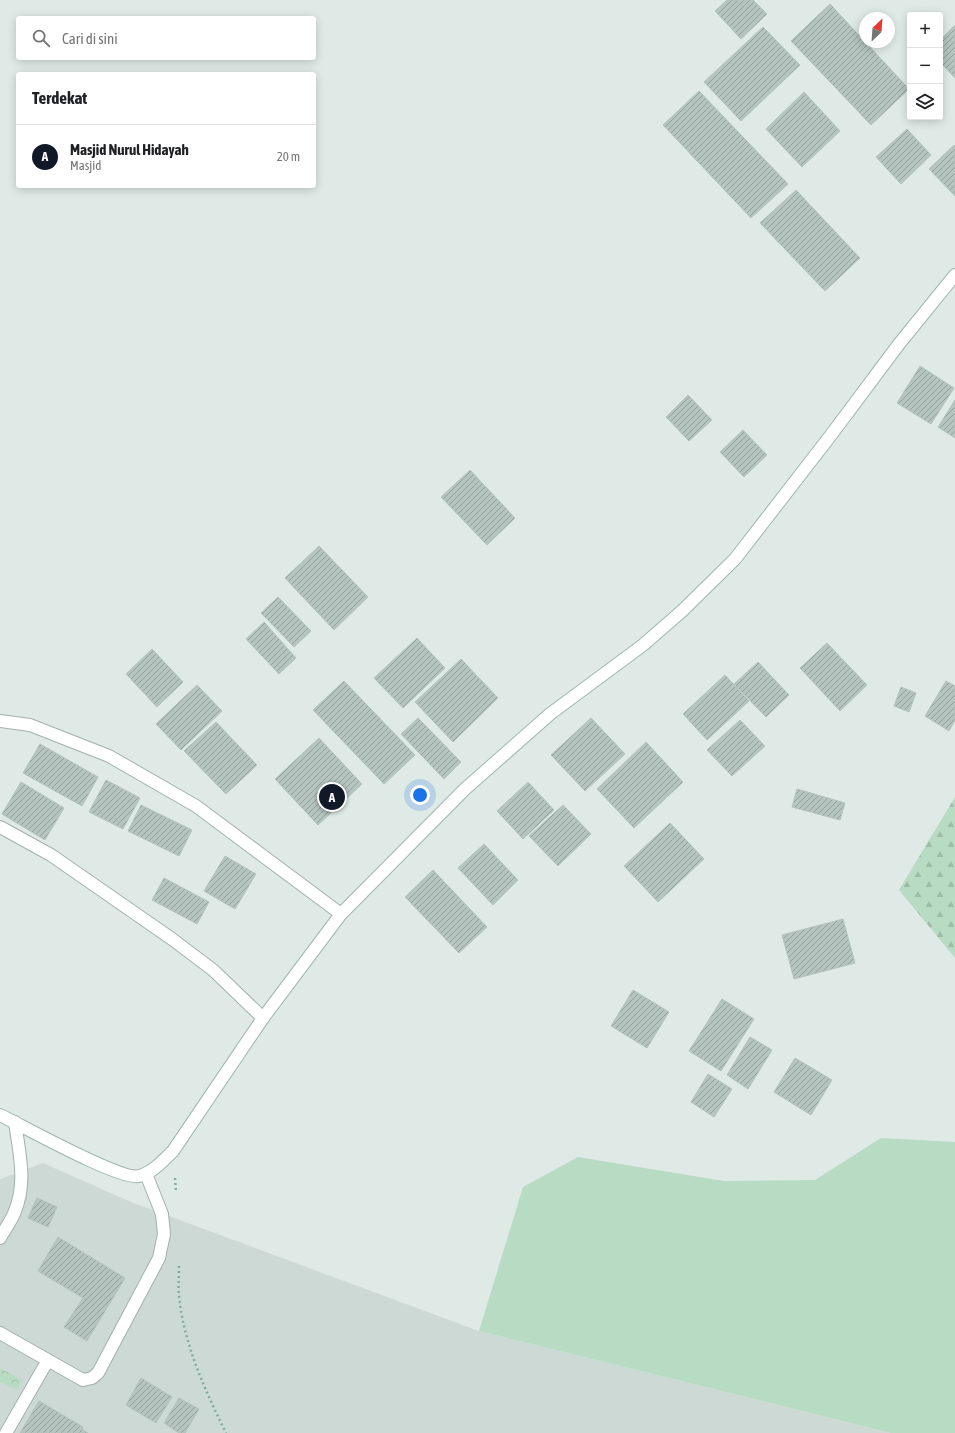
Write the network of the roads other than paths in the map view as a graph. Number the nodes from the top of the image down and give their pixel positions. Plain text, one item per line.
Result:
1 (955, 275) edge
2 (0, 720) edge
3 (0, 827) edge
4 (341, 914) junction
5 (263, 1018) junction
6 (0, 1115) edge
7 (15, 1122) junction
8 (146, 1174) junction
9 (0, 1238) edge
10 (0, 1333) edge
11 (48, 1360) junction
12 (6, 1433) edge

1 - 4 main road
2 - 4 main road
3 - 5 main road
4 - 5 main road
5 - 8 main road
6 - 7 main road
7 - 8 main road
7 - 9 main road
8 - 11 main road
10 - 11 main road
11 - 12 main road

